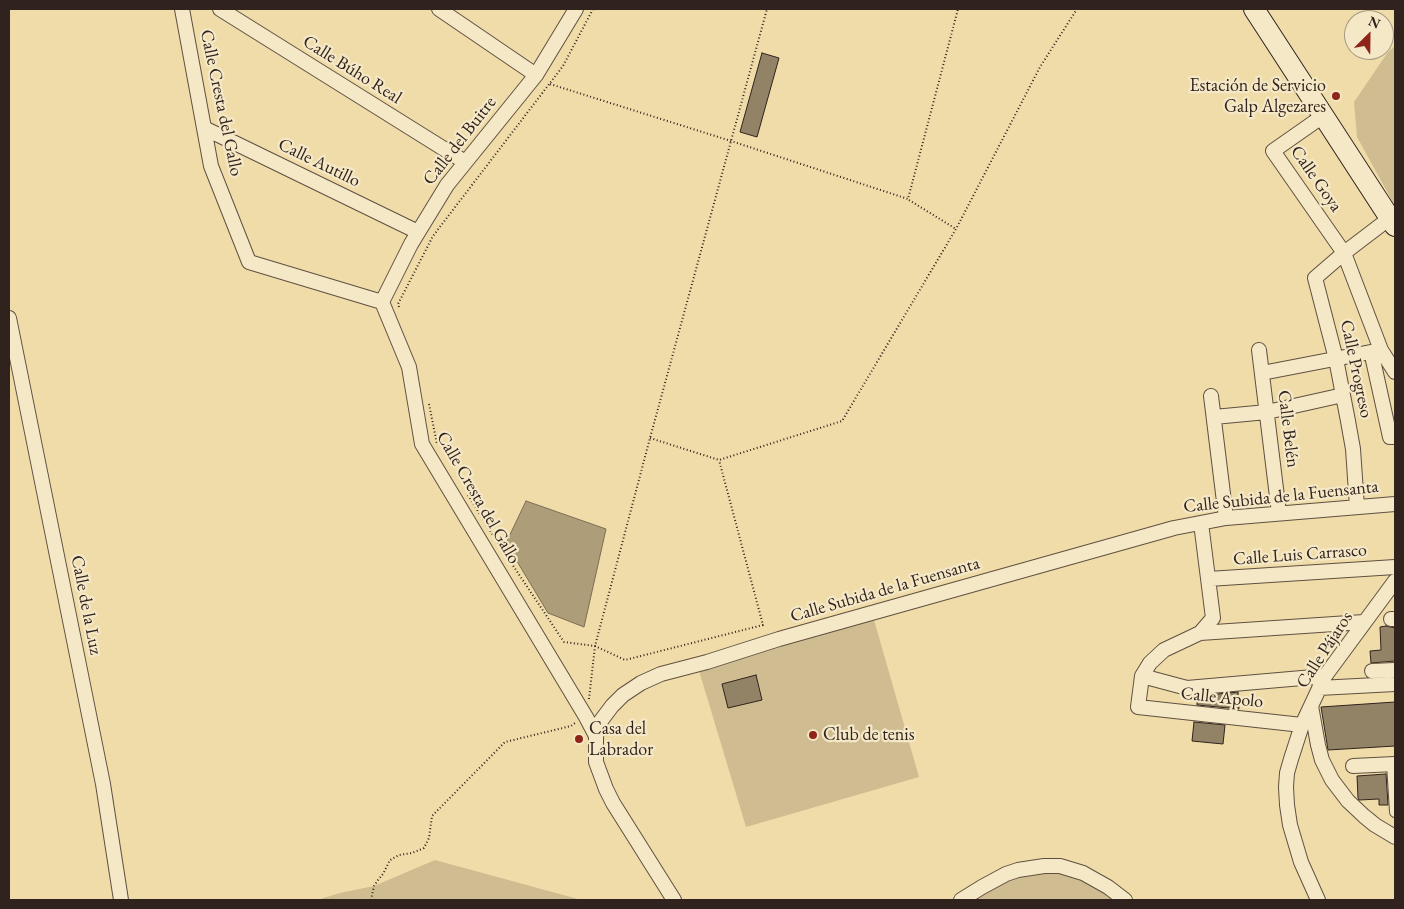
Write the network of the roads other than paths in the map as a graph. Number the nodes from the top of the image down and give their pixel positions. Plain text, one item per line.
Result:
1 (182, 9) edge
2 (220, 9) edge
3 (439, 9) edge
4 (576, 9) edge
5 (1254, 9) edge
6 (536, 75) junction
7 (1322, 116) junction
8 (204, 128) junction
9 (465, 162) junction
10 (1392, 216) edge
11 (418, 232) junction
12 (1344, 253) junction
13 (382, 302) junction
14 (9, 318) edge
15 (1259, 350) dead end
16 (1381, 350) junction
17 (1336, 359) junction
18 (1395, 372) edge
19 (1262, 373) junction
20 (1343, 395) junction
21 (1211, 396) dead end
22 (1266, 412) junction
23 (1214, 417) junction
24 (1395, 437) edge
25 (1395, 504) edge
26 (1357, 507) junction
27 (1279, 513) junction
28 (1226, 518) junction
29 (1201, 523) junction
30 (1395, 567) edge
31 (1208, 579) junction
32 (1395, 581) edge
33 (1364, 622) junction
34 (1200, 633) junction
35 (1395, 670) edge
36 (1372, 671) dead end
37 (1142, 676) junction
38 (1322, 682) junction
39 (1395, 684) edge
40 (1311, 706) junction
41 (1302, 725) junction
42 (596, 736) junction
43 (1394, 764) edge
44 (1353, 766) dead end
45 (1395, 799) edge
46 (1395, 812) edge
47 (1395, 837) edge
48 (121, 900) edge
49 (674, 900) edge
50 (961, 900) edge
51 (1125, 900) edge
52 (1318, 900) edge

1 - 8 street, Calle Cresta del Gallo
2 - 9 street, Calle Búho Real
3 - 6 street
4 - 6 street, Calle del Buitre
5 - 7 main road
6 - 9 street, Calle del Buitre
7 - 10 main road
7 - 12 street, Calle Goya
8 - 11 street, Calle Autillo
8 - 13 street, Calle Cresta del Gallo
9 - 11 street, Calle del Buitre
10 - 12 street
11 - 13 street, Calle del Buitre
12 - 16 street
12 - 17 street, Calle Progreso
13 - 42 street, Calle Cresta del Gallo
14 - 48 street, Calle de la Luz
15 - 19 street, Calle Belén
16 - 17 street
16 - 18 street
16 - 24 street
17 - 19 street
17 - 20 street, Calle Progreso
19 - 22 street, Calle Belén
20 - 22 street
20 - 26 street, Calle Progreso
21 - 23 street
22 - 23 street
22 - 27 street, Calle Belén
23 - 28 street
25 - 26 street, Calle Subida de la Fuensanta
26 - 27 street, Calle Subida de la Fuensanta
27 - 28 street, Calle Subida de la Fuensanta
28 - 29 street, Calle Subida de la Fuensanta
29 - 31 street
29 - 42 street, Calle Subida de la Fuensanta
30 - 31 street, Calle Luis Carrasco
31 - 34 street
32 - 33 street, Calle Pájaros
33 - 34 street
33 - 38 street, Calle Pájaros
34 - 37 street
35 - 36 street
37 - 38 street
37 - 41 street, Calle Apolo
38 - 39 street
38 - 40 street, Calle Pájaros
40 - 41 street, Calle Pájaros
40 - 47 street
41 - 52 street, Calle Pájaros
42 - 49 street, Calle Subida de la Fuensanta
43 - 44 street
43 - 45 street
45 - 46 street
50 - 51 street

